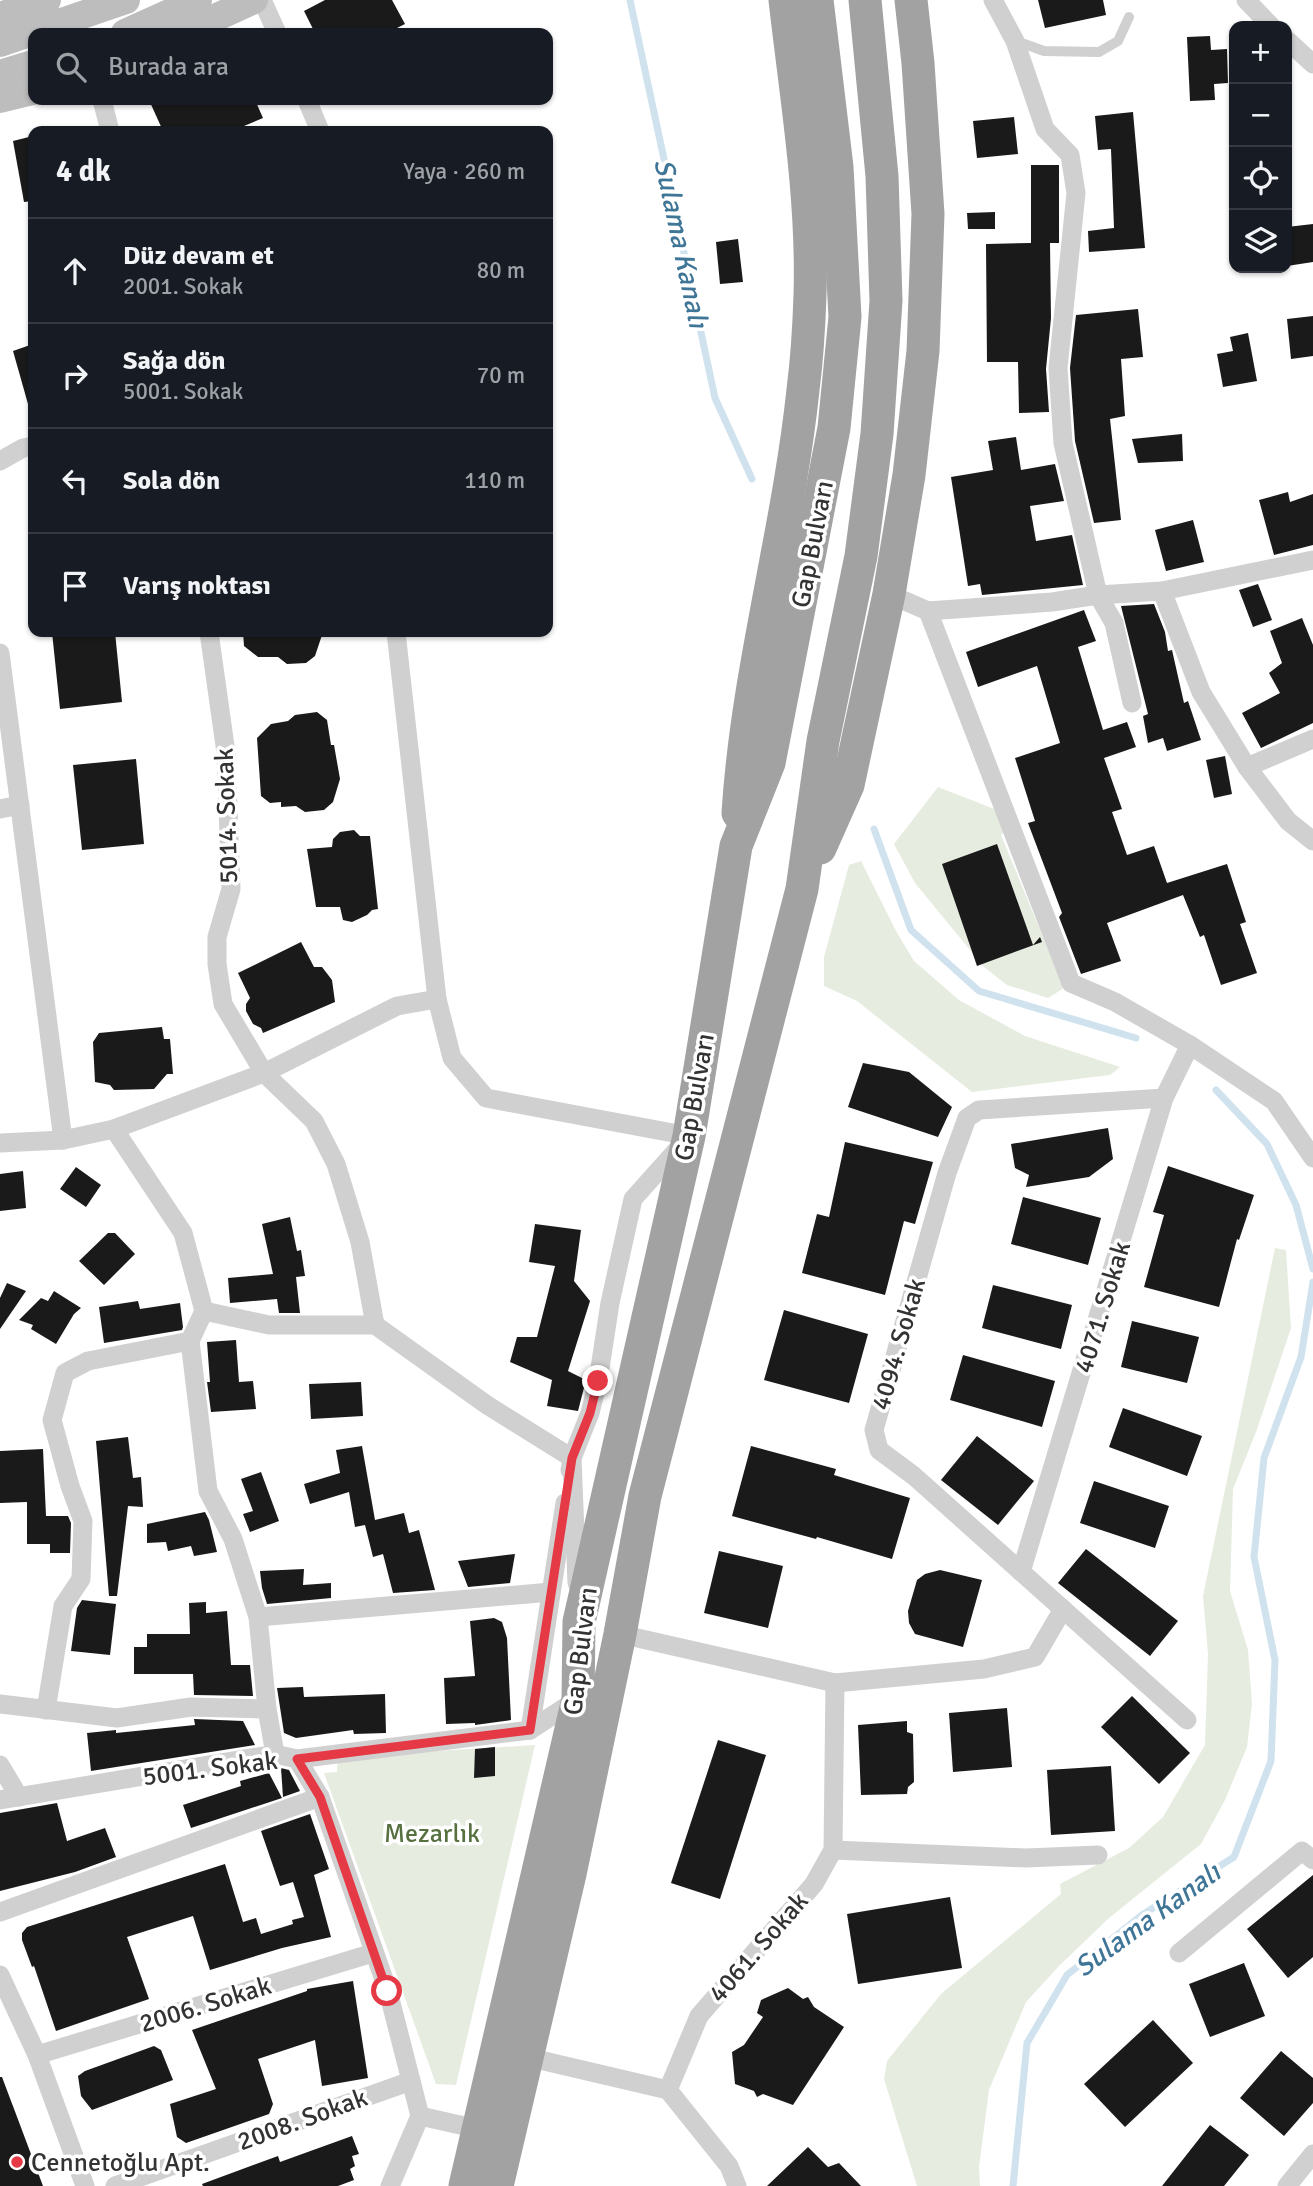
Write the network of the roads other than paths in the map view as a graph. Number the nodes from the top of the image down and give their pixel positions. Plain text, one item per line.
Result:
1 (47, 0) edge
2 (126, 0) edge
3 (198, 0) edge
4 (254, 0) edge
5 (262, 0) edge
6 (785, 0) edge
7 (817, 0) edge
8 (865, 0) edge
9 (911, 0) edge
10 (993, 0) edge
11 (1245, 0) edge
12 (0, 16) edge
13 (1129, 17) dead end
14 (1267, 21) edge
15 (44, 28) edge
16 (136, 28) edge
17 (193, 28) edge
18 (275, 28) edge
19 (28, 33) edge
20 (1015, 41) junction
21 (0, 43) edge
22 (1292, 45) edge
23 (1313, 64) edge
24 (28, 66) edge
25 (0, 74) edge
26 (28, 92) edge
27 (0, 99) edge
28 (104, 105) edge
29 (309, 105) edge
30 (109, 126) edge
31 (318, 126) edge
32 (28, 447) edge
33 (0, 461) edge
34 (1313, 560) edge
35 (1162, 591) junction
36 (889, 594) junction
37 (1098, 595) junction
38 (928, 611) junction
39 (210, 637) edge
40 (397, 637) edge
41 (0, 653) edge
42 (1132, 703) dead end
43 (1313, 739) edge
44 (1247, 767) junction
45 (20, 805) junction
46 (0, 809) edge
47 (1313, 841) edge
48 (736, 846) junction
49 (802, 889) junction
50 (437, 999) junction
51 (1190, 1045) junction
52 (264, 1073) junction
53 (1164, 1098) junction
54 (114, 1129) junction
55 (689, 1136) junction
56 (63, 1140) junction
57 (0, 1143) edge
58 (1313, 1158) edge
59 (204, 1311) junction
60 (375, 1325) junction
61 (190, 1341) junction
62 (572, 1458) junction
63 (1021, 1572) junction
64 (551, 1592) junction
65 (1063, 1609) junction
66 (258, 1617) junction
67 (579, 1622) junction
68 (620, 1634) junction
69 (835, 1683) junction
70 (578, 1699) junction
71 (0, 1704) edge
72 (267, 1709) junction
73 (46, 1710) junction
74 (1187, 1720) dead end
75 (530, 1730) junction
76 (275, 1754) junction
77 (297, 1759) junction
78 (0, 1765) edge
79 (320, 1797) junction
80 (10, 1799) edge
81 (833, 1850) junction
82 (1098, 1855) dead end
83 (1313, 1860) edge
84 (0, 1912) edge
85 (373, 1953) junction
86 (1179, 1953) dead end
87 (0, 1975) edge
88 (37, 2055) junction
89 (527, 2057) junction
90 (411, 2081) junction
91 (668, 2090) junction
92 (420, 2116) junction
93 (478, 2129) junction
94 (1313, 2154) edge
95 (85, 2186) edge
96 (115, 2186) edge
97 (390, 2186) edge
98 (465, 2186) edge
99 (497, 2186) edge
100 (737, 2186) edge
101 (1287, 2186) edge

1 - 12 main road
2 - 15 main road
3 - 16 main road
4 - 17 main road
5 - 18 street
6 - 48 highway
7 - 48 highway, Gap Bulvarı
8 - 49 highway, Gap Bulvarı
9 - 36 highway
10 - 20 street
11 - 14 street
13 - 20 lane
19 - 21 main road
20 - 37 street
22 - 23 street
24 - 25 main road
26 - 27 main road
28 - 30 street
29 - 31 street
32 - 33 street
34 - 35 street
35 - 37 street
35 - 44 street
36 - 38 street
36 - 49 highway
37 - 38 street
37 - 42 street
38 - 51 street
39 - 52 street, 5014. Sokak
40 - 50 street
41 - 45 street
43 - 44 street
44 - 47 street
45 - 46 street
45 - 56 street
48 - 55 highway, Gap Bulvarı
49 - 68 highway, Gap Bulvarı
50 - 52 street
50 - 55 street
51 - 53 street, 4071. Sokak
51 - 58 street
52 - 54 street
52 - 60 street, 5014. Sokak
53 - 63 street, 4071. Sokak
53 - 63 street, 4094. Sokak
54 - 56 street
54 - 59 street
55 - 62 street
55 - 67 highway, Gap Bulvarı
56 - 57 street
59 - 60 street
59 - 61 street
60 - 62 street
61 - 66 street
61 - 73 street
62 - 64 street
62 - 67 street
63 - 65 street, 4094. Sokak
64 - 66 street
64 - 75 street
65 - 69 street
65 - 74 street, 4094. Sokak
66 - 72 street
67 - 70 highway, Gap Bulvarı
68 - 69 street
68 - 89 highway, Gap Bulvarı
69 - 81 street, 4061. Sokak
70 - 75 street, 5001. Sokak
70 - 93 highway, Gap Bulvarı
71 - 73 street
72 - 73 street
72 - 76 street
75 - 77 street, 5001. Sokak
76 - 77 street, 5001. Sokak
76 - 80 street, 5001. Sokak
77 - 79 street
78 - 80 street
79 - 84 street
79 - 85 street
81 - 82 street
81 - 91 street, 4061. Sokak
83 - 86 street
85 - 88 street, 2006. Sokak
85 - 90 street
87 - 88 street
88 - 95 street
89 - 91 street
89 - 99 highway, Gap Bulvarı
90 - 92 street
90 - 96 street, 2008. Sokak
91 - 100 street
92 - 93 street
92 - 97 street
93 - 98 highway, Gap Bulvarı
94 - 101 street

